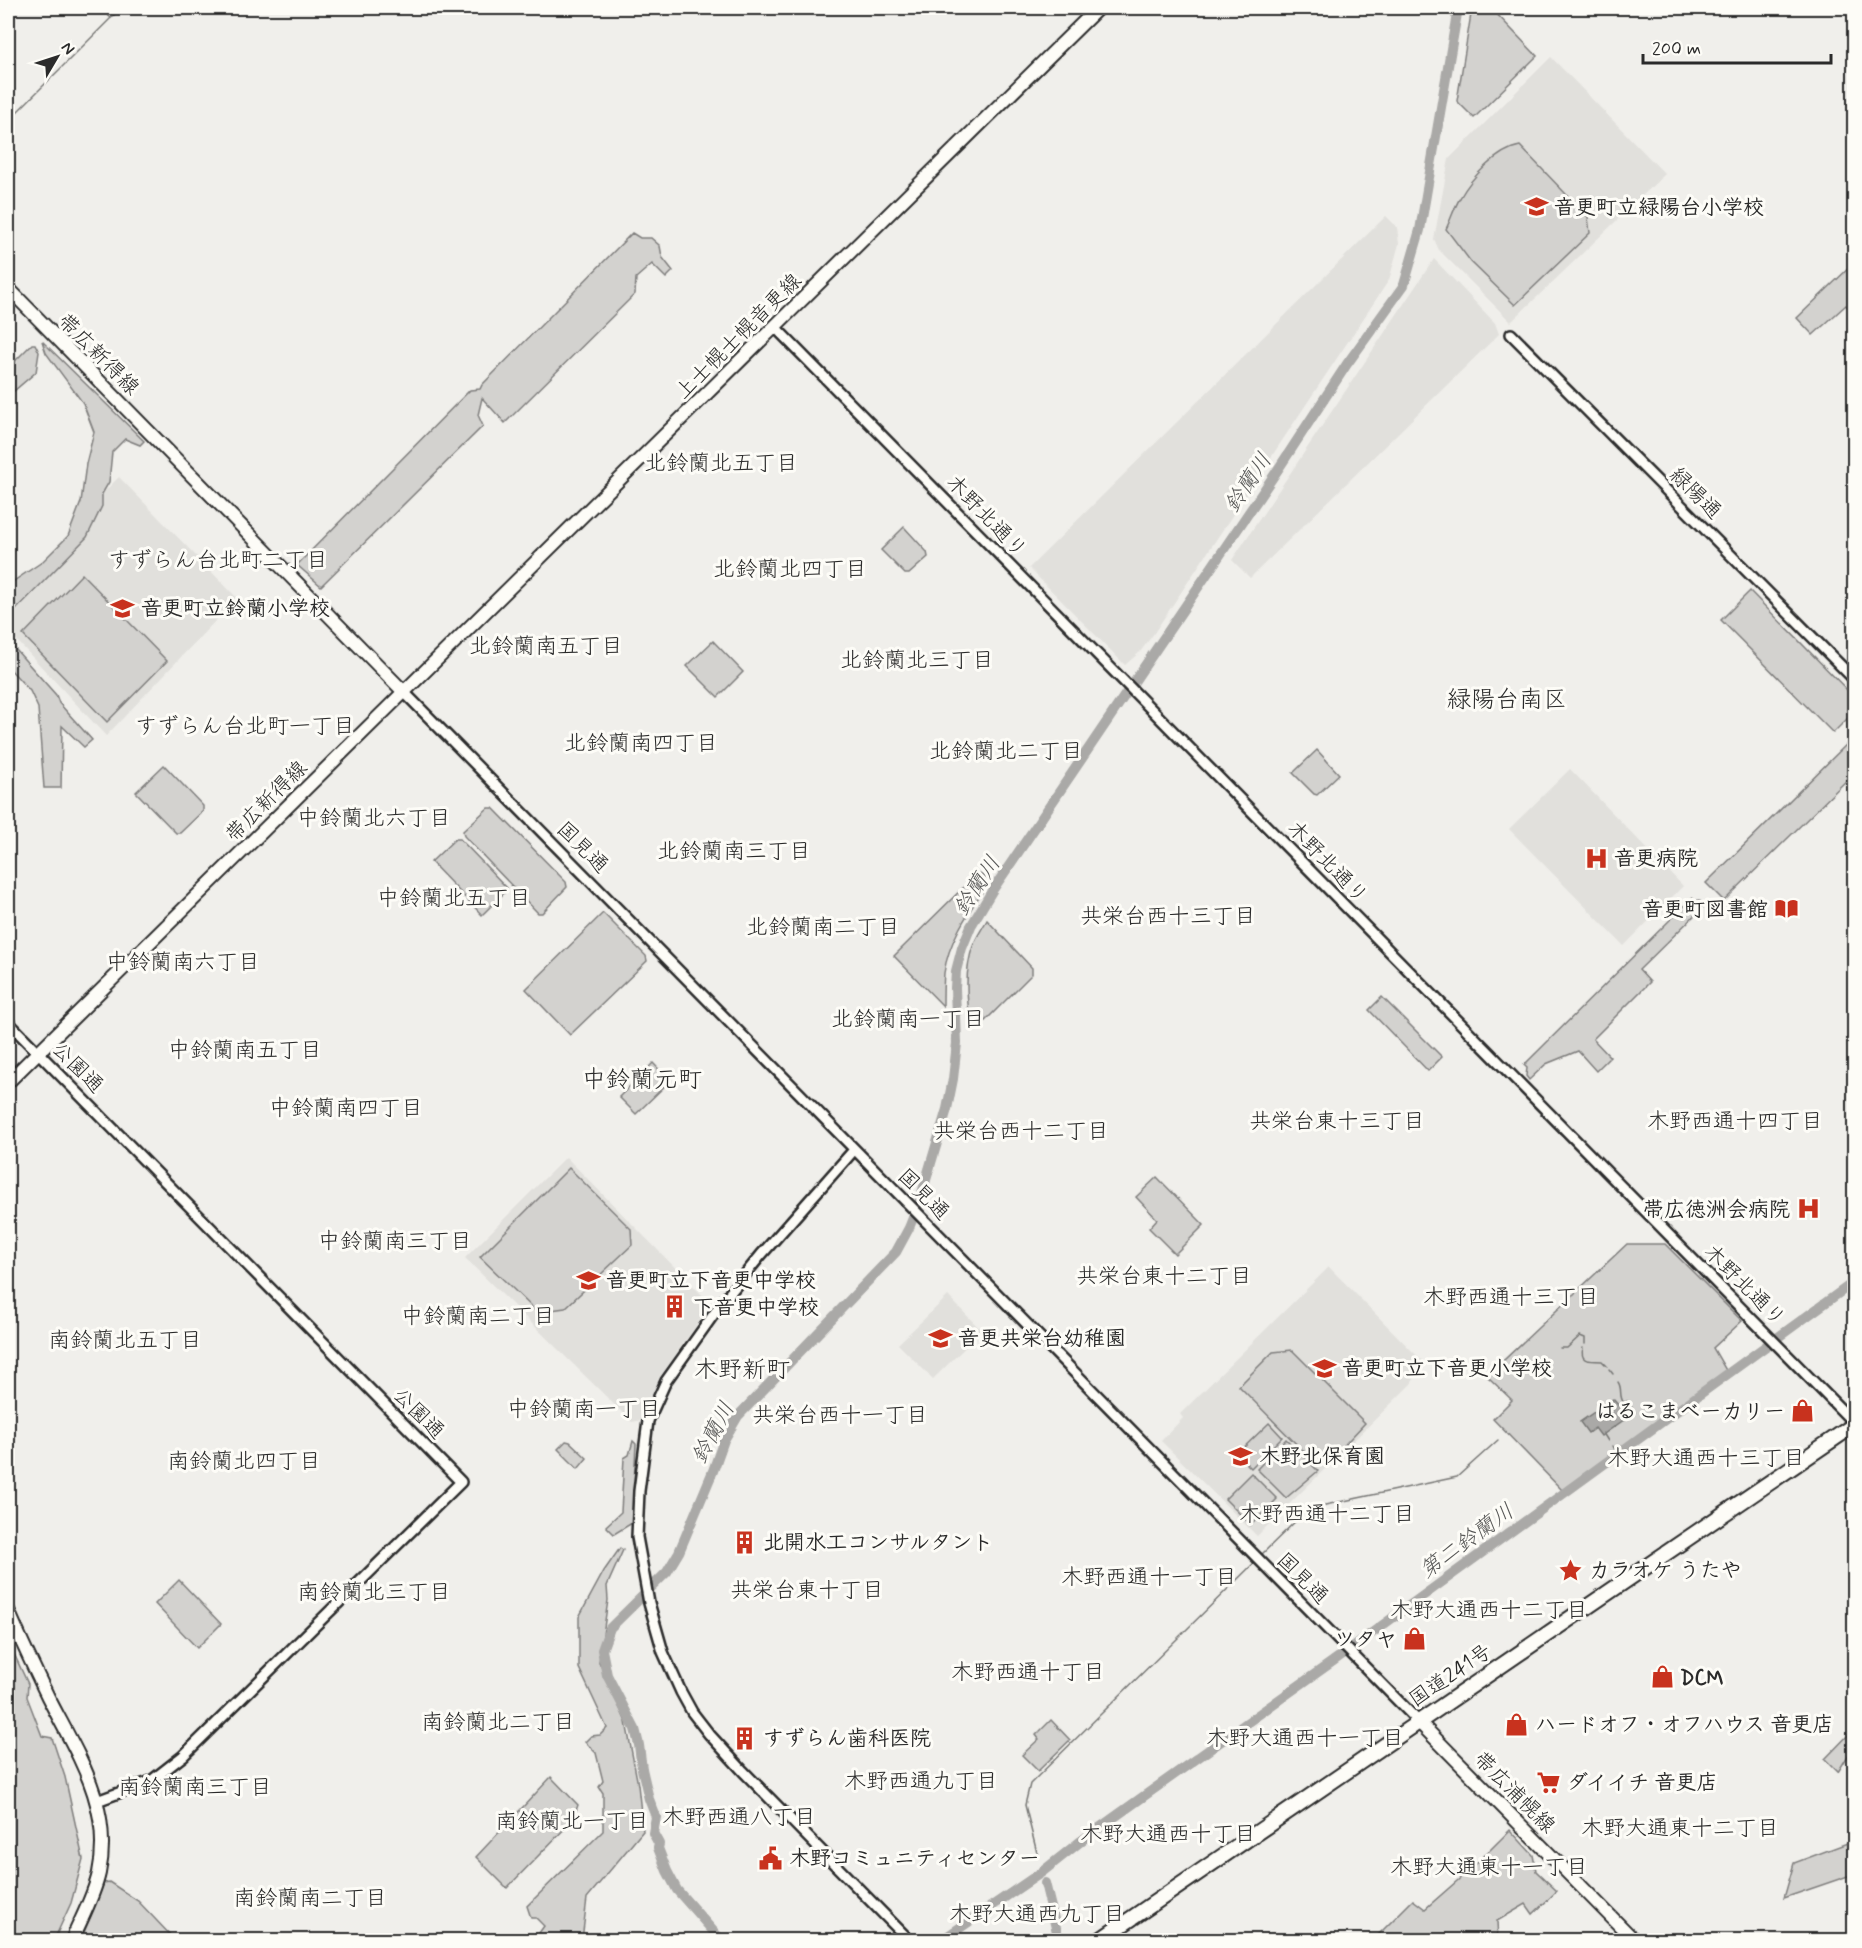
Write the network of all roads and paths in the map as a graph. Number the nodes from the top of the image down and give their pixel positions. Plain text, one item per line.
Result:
1 (1098, 8) edge
2 (8, 288) edge
3 (775, 327) junction
4 (1511, 334) dead end
5 (1854, 679) edge
6 (404, 692) junction
7 (8, 1022) edge
8 (38, 1052) junction
9 (8, 1082) edge
10 (854, 1150) junction
11 (1854, 1424) edge
12 (8, 1610) edge
13 (1418, 1721) junction
14 (97, 1801) junction
15 (72, 1941) edge
16 (909, 1941) edge
17 (1100, 1941) edge
18 (1634, 1941) edge

1 - 3 main road, 上士幌士幌音更線
2 - 6 main road, 帯広新得線
3 - 6 main road, 上士幌士幌音更線
3 - 11 street, 木野北通り
4 - 5 street, 緑陽通
6 - 8 main road, 帯広新得線
6 - 10 street, 国見通
7 - 8 street, 公園通
8 - 9 main road, 帯広新得線
8 - 14 street, 公園通
10 - 13 street, 国見通
10 - 16 street
11 - 13 highway, 国道241号
12 - 14 main road
13 - 17 highway, 国道241号
13 - 18 main road, 帯広浦幌線
14 - 15 main road

